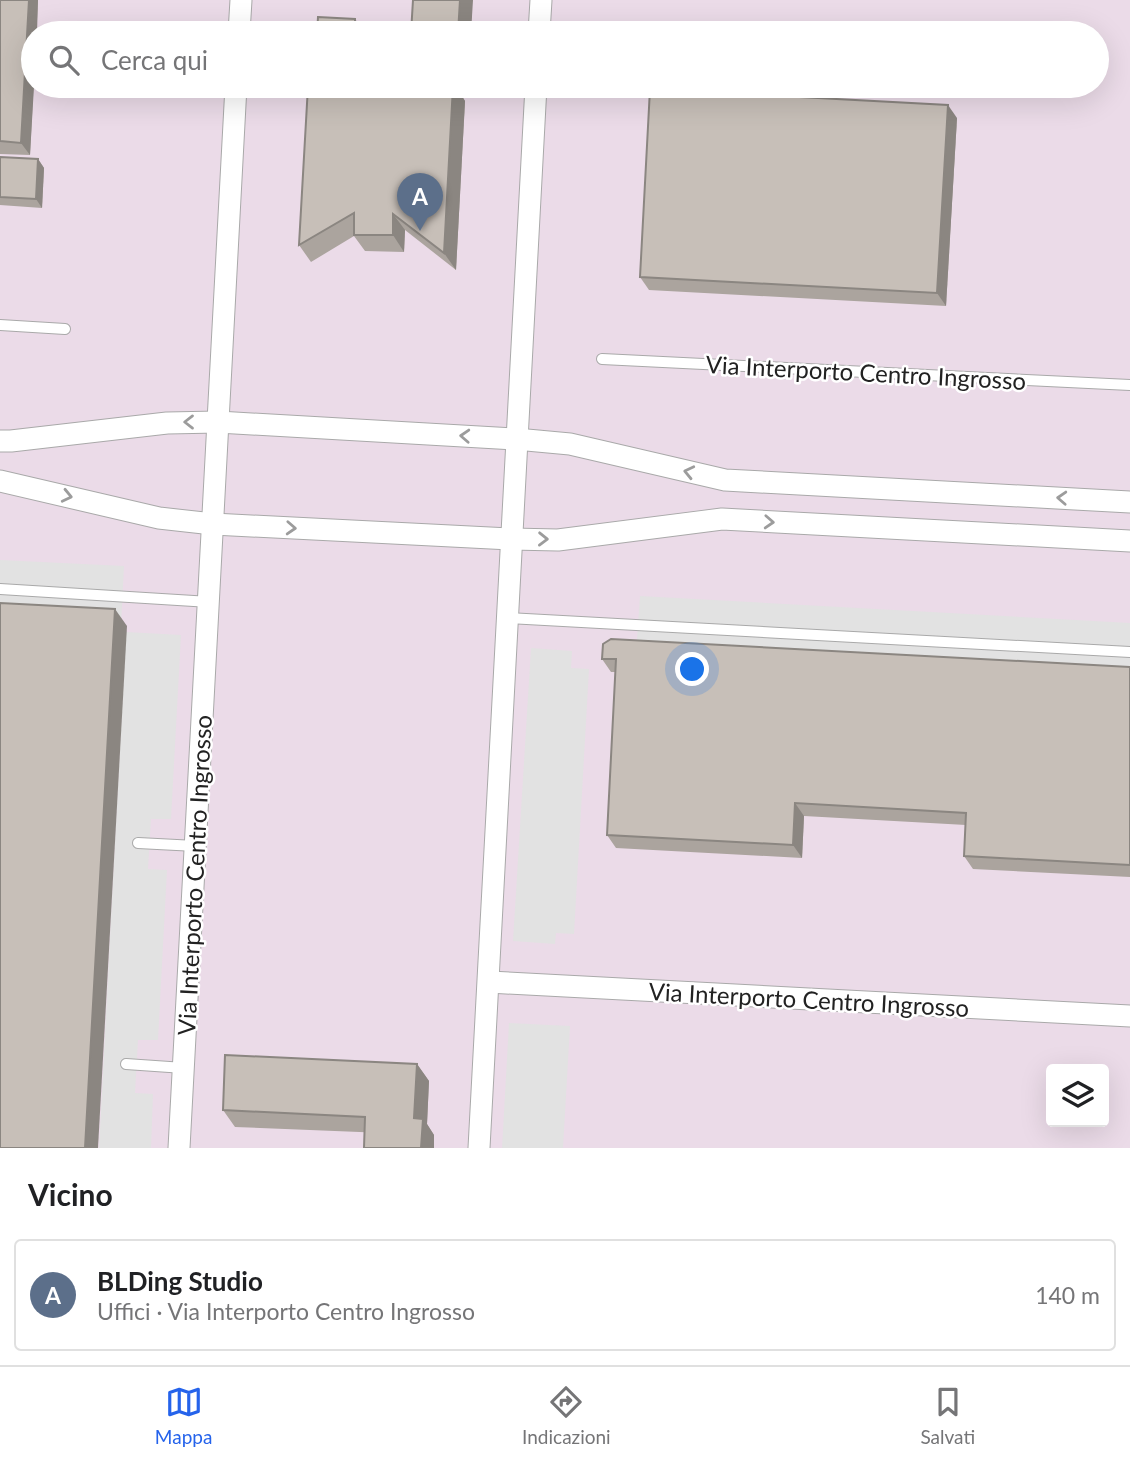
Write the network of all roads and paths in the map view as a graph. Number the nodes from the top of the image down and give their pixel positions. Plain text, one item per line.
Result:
1 (241, 0) edge
2 (541, 0) edge
3 (240, 21) edge
4 (540, 21) edge
5 (235, 98) edge
6 (535, 98) edge
7 (0, 325) edge
8 (65, 329) dead end
9 (602, 359) dead end
10 (1130, 385) edge
11 (218, 422) junction
12 (516, 439) junction
13 (0, 441) edge
14 (0, 481) edge
15 (1130, 502) edge
16 (213, 524) junction
17 (511, 539) junction
18 (1130, 541) edge
19 (0, 589) edge
20 (209, 602) junction
21 (507, 618) junction
22 (1130, 652) edge
23 (138, 843) dead end
24 (196, 846) junction
25 (489, 982) junction
26 (1130, 1016) edge
27 (126, 1064) dead end
28 (184, 1068) junction
29 (180, 1148) edge
30 (480, 1148) edge

1 - 3 street
2 - 4 street
5 - 11 street, Via Interporto Centro Ingrosso
6 - 12 street
7 - 8 lane
9 - 10 lane, Via Interporto Centro Ingrosso
12 -> 11 street
11 -> 13 street
11 - 16 street, Via Interporto Centro Ingrosso
15 -> 12 street
12 - 17 street
14 -> 16 street
16 -> 17 street
16 - 20 street, Via Interporto Centro Ingrosso
17 -> 18 street
17 - 21 street
19 - 20 lane
20 - 24 street, Via Interporto Centro Ingrosso
21 - 22 lane
21 - 25 street
23 - 24 lane
24 - 28 street, Via Interporto Centro Ingrosso
25 - 26 street, Via Interporto Centro Ingrosso
25 - 30 street
27 - 28 lane
28 - 29 street, Via Interporto Centro Ingrosso

